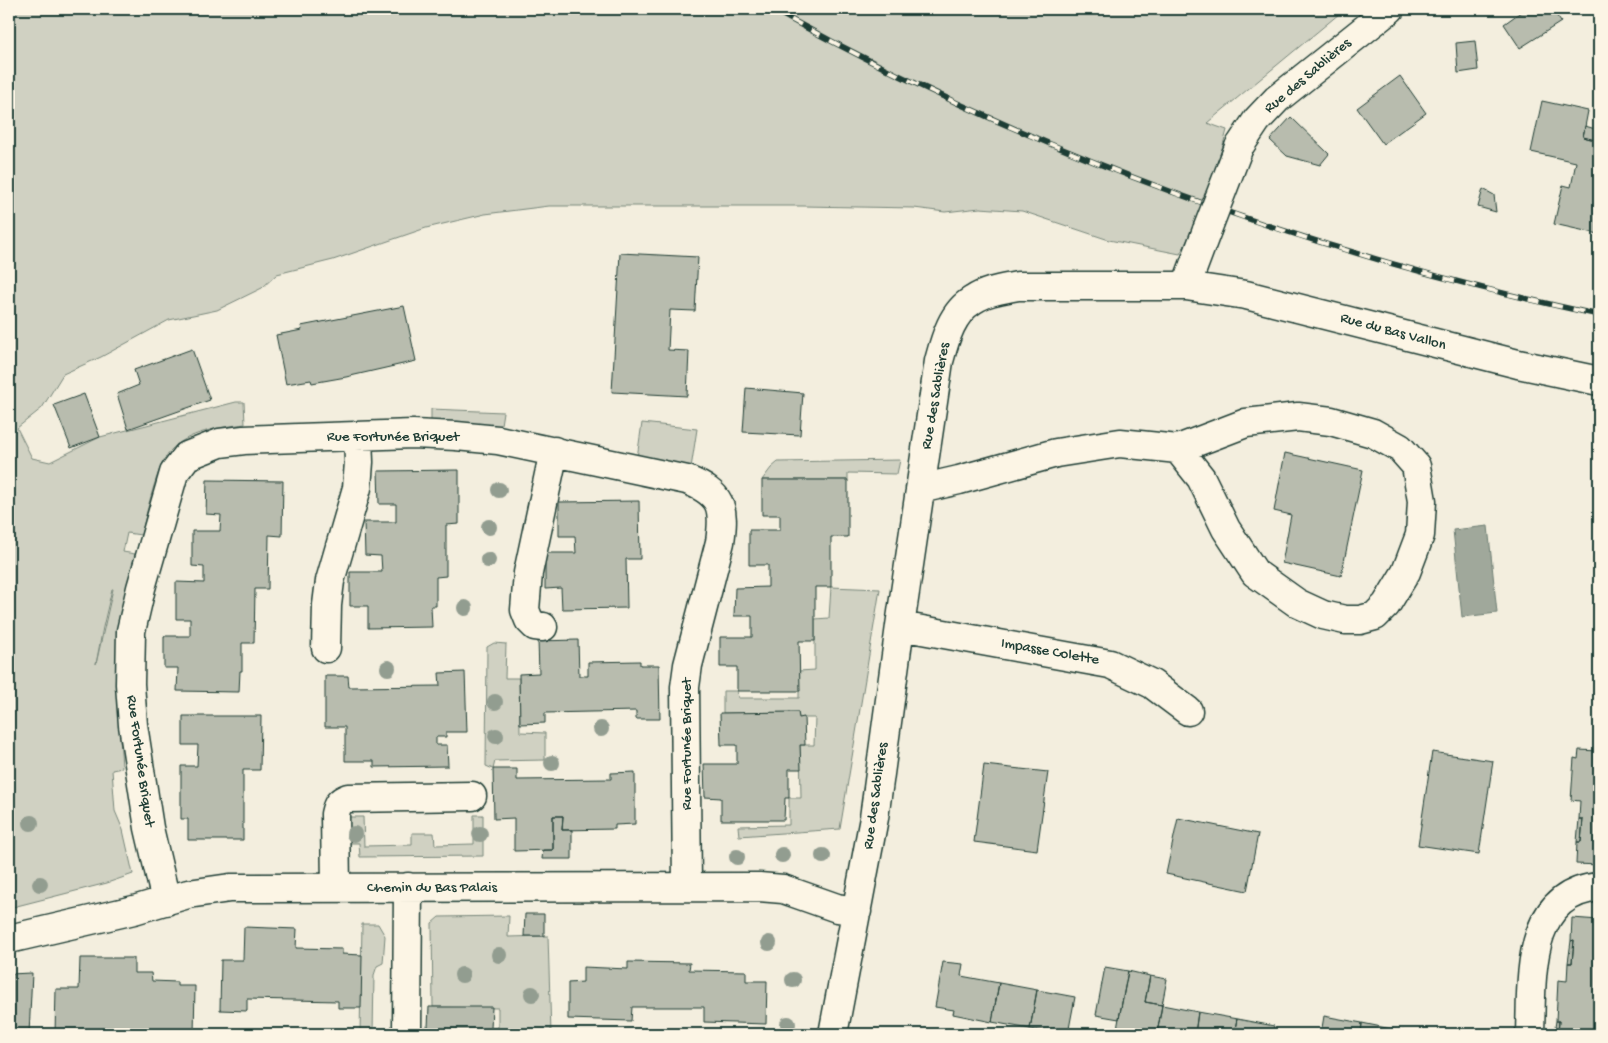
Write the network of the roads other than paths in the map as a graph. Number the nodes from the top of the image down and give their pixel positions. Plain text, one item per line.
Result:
1 (1390, 9) edge
2 (1186, 286) junction
3 (1599, 381) edge
4 (358, 437) junction
5 (1178, 449) junction
6 (554, 452) junction
7 (920, 489) junction
8 (900, 626) junction
9 (543, 627) dead end
10 (326, 648) dead end
11 (1188, 711) dead end
12 (472, 796) dead end
13 (687, 886) junction
14 (408, 887) junction
15 (1599, 887) edge
16 (336, 888) junction
17 (166, 901) junction
18 (857, 910) junction
19 (9, 939) edge
20 (407, 1034) edge
21 (833, 1034) edge
22 (1530, 1034) edge

1 - 2 street, Rue des Sablières, bridge
2 - 3 street, Rue du Bas Vallon
2 - 7 street, Rue des Sablières
4 - 6 street, Rue Fortunée Briquet
4 - 10 street
4 - 17 street, Rue Fortunée Briquet
5 - 5 street
5 - 7 street
6 - 9 street
6 - 13 street, Rue Fortunée Briquet
7 - 8 street, Rue des Sablières
8 - 11 street, Impasse Colette
8 - 18 street, Rue des Sablières
12 - 16 street
13 - 14 street, Chemin du Bas Palais
13 - 18 street, Chemin du Bas Palais
14 - 16 street, Chemin du Bas Palais
14 - 20 street
15 - 22 street
16 - 17 street, Chemin du Bas Palais
17 - 19 street, Chemin du Bas Palais
18 - 21 street, Rue des Sablières

